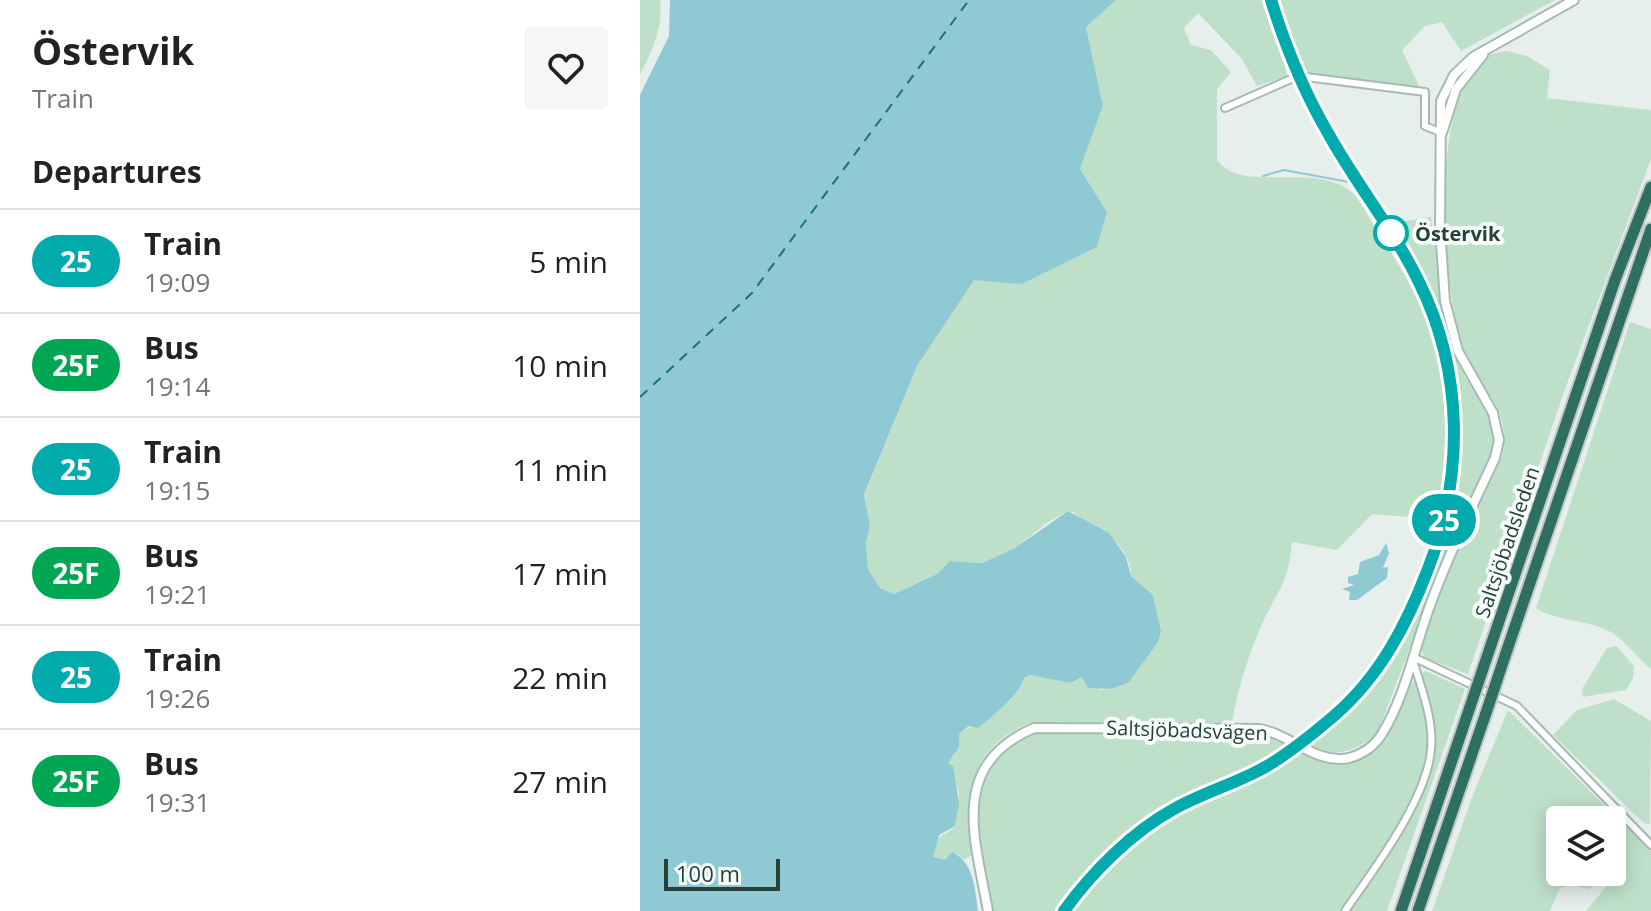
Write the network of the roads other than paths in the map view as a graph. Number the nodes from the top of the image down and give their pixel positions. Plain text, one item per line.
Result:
1 (1574, 0) edge
2 (1225, 108) dead end
3 (1442, 133) junction
4 (1651, 187) edge
5 (1651, 229) edge
6 (1412, 657) junction
7 (1651, 845) edge
8 (988, 911) edge
9 (1345, 911) edge
10 (1401, 911) edge
11 (1418, 911) edge

1 - 3 street, Saltsjöbadsvägen
2 - 3 street
3 - 6 street, Saltsjöbadsvägen
4 - 10 highway, Saltsjöbadsleden, bridge
5 - 11 highway, Saltsjöbadsleden, bridge
6 - 7 street
6 - 8 street, Saltsjöbadsvägen
6 - 9 street

